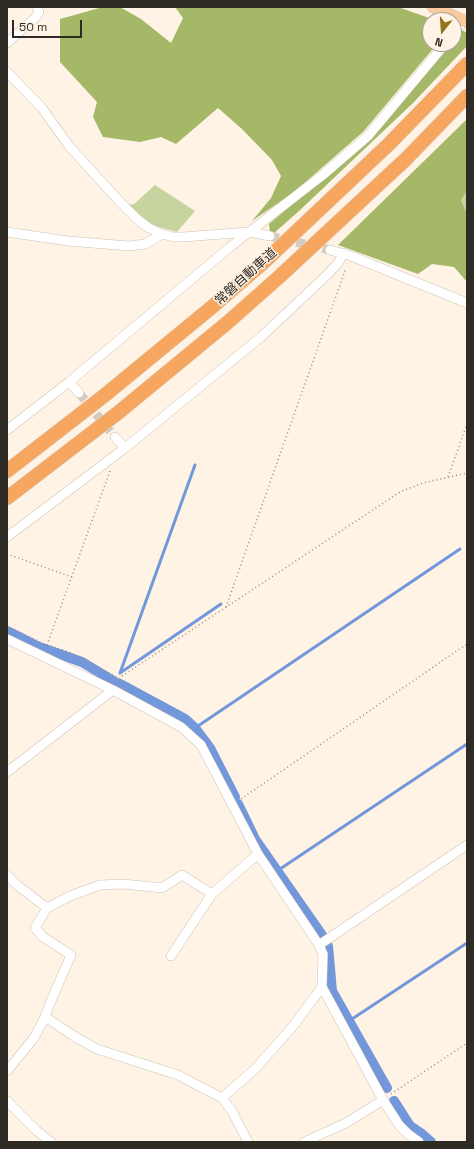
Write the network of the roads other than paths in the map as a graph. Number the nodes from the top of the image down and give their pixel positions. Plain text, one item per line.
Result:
1 (37, 7) edge
2 (433, 7) edge
3 (465, 22) edge
4 (7, 43) edge
5 (438, 52) edge
6 (467, 64) edge
7 (7, 72) edge
8 (467, 96) edge
9 (7, 232) edge
10 (249, 232) junction
11 (162, 234) junction
12 (270, 236) tunnel mouth
13 (330, 250) tunnel mouth
14 (347, 255) junction
15 (467, 303) edge
16 (70, 382) junction
17 (79, 393) tunnel mouth
18 (7, 430) edge
19 (115, 437) tunnel mouth
20 (125, 448) junction
21 (7, 471) edge
22 (7, 498) edge
23 (7, 537) edge
24 (7, 639) edge
25 (113, 690) junction
26 (7, 772) edge
27 (467, 845) edge
28 (258, 854) junction
29 (7, 875) edge
30 (212, 894) junction
31 (47, 908) junction
32 (319, 945) junction
33 (171, 956) dead end
34 (322, 987) junction
35 (45, 1017) junction
36 (7, 1070) edge
37 (222, 1098) junction
38 (382, 1100) junction
39 (7, 1101) edge
40 (51, 1142) edge
41 (248, 1142) edge
42 (304, 1142) edge
43 (419, 1142) edge

1 - 4 street
2 - 3 main road
5 - 10 street
6 - 21 highway, 常磐自動車道
7 - 11 street
8 - 22 highway, 常磐自動車道
9 - 11 street
10 - 11 street
10 - 12 street
10 - 16 street
13 - 14 street
14 - 15 street
14 - 20 street
16 - 17 street
16 - 18 street
19 - 20 street
20 - 23 street
24 - 25 street
25 - 26 street
25 - 28 street
27 - 32 street
28 - 30 street
28 - 32 street
29 - 31 street
30 - 31 street
30 - 33 street
31 - 35 street
32 - 34 street
34 - 37 street
34 - 38 street
35 - 36 street
35 - 37 street
37 - 41 street
38 - 42 street
38 - 43 street
39 - 40 street

